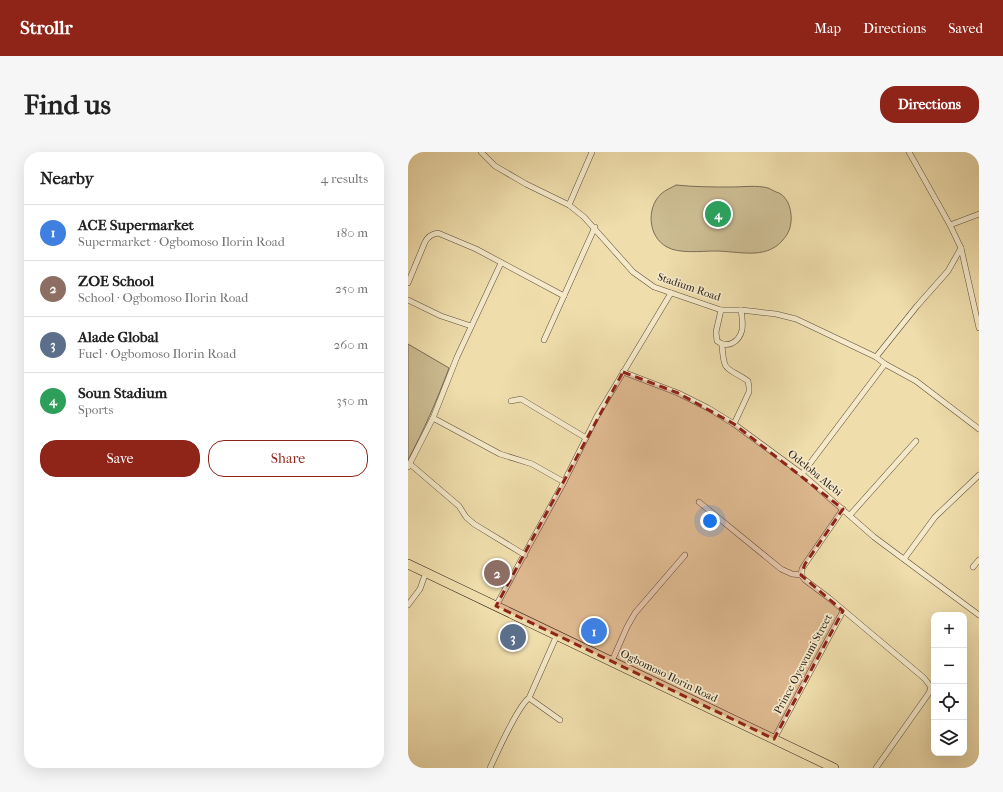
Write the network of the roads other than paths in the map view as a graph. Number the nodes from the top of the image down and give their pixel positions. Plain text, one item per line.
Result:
1 (481, 152) edge
2 (592, 152) edge
3 (909, 152) edge
4 (569, 206) junction
5 (979, 214) edge
6 (950, 225) junction
7 (594, 227) junction
8 (961, 248) junction
9 (501, 263) junction
10 (408, 283) edge
11 (671, 293) junction
12 (564, 296) junction
13 (408, 300) edge
14 (721, 310) junction
15 (742, 310) junction
16 (471, 326) junction
17 (979, 328) edge
18 (544, 340) dead end
19 (722, 345) junction
20 (876, 358) junction
21 (885, 364) junction
22 (623, 372) junction
23 (511, 401) dead end
24 (434, 418) junction
25 (734, 424) junction
26 (979, 430) edge
27 (586, 438) junction
28 (916, 441) dead end
29 (409, 466) edge
30 (802, 474) junction
31 (979, 475) edge
32 (564, 482) junction
33 (699, 502) dead end
34 (843, 510) junction
35 (850, 515) junction
36 (525, 555) junction
37 (685, 555) dead end
38 (904, 559) junction
39 (979, 560) edge
40 (408, 564) edge
41 (973, 567) dead end
42 (426, 572) junction
43 (801, 575) junction
44 (408, 605) edge
45 (496, 606) junction
46 (843, 611) junction
47 (979, 616) edge
48 (557, 635) junction
49 (612, 661) junction
50 (528, 698) junction
51 (560, 720) dead end
52 (774, 739) junction
53 (490, 768) edge
54 (834, 768) edge
55 (876, 768) edge

1 - 4 street, Stadium Road
2 - 4 street
3 - 6 street
4 - 7 street, Stadium Road
5 - 6 street
6 - 8 street
7 - 11 street, Stadium Road
7 - 12 street
8 - 17 street
8 - 20 street
9 - 10 street
9 - 12 street
9 - 16 street
11 - 14 street, Stadium Road
11 - 22 street
12 - 18 street
13 - 16 street
14 - 15 street, Stadium Road
14 - 19 street
15 - 19 street
15 - 20 street, Stadium Road
16 - 24 street
19 - 25 street
20 - 21 street, Stadium Road
21 - 26 street, Stadium Road
21 - 30 street
22 - 25 street, Odeloba Alebi
22 - 27 street
23 - 27 street
24 - 29 street
24 - 32 street
25 - 30 street, Odeloba Alebi
27 - 32 street
28 - 35 street
29 - 36 street
30 - 34 street, Odeloba Alebi
31 - 38 street
32 - 36 street
33 - 43 street
34 - 35 street, Odeloba Alebi
34 - 43 street
35 - 38 street, Odeloba Alebi
36 - 45 street
37 - 49 street
38 - 47 street, Odeloba Alebi
39 - 41 street
40 - 42 highway, Ogbomoso Ilorin Road
42 - 44 street
42 - 45 highway, Ogbomoso Ilorin Road
43 - 46 street, Prince Oyewumi Street
45 - 48 highway, Ogbomoso Ilorin Road
46 - 52 street, Prince Oyewumi Street
46 - 55 street
48 - 49 highway, Ogbomoso Ilorin Road
48 - 50 street
49 - 52 highway, Ogbomoso Ilorin Road
50 - 51 street
50 - 53 street
52 - 54 highway, Ogbomoso Ilorin Road

